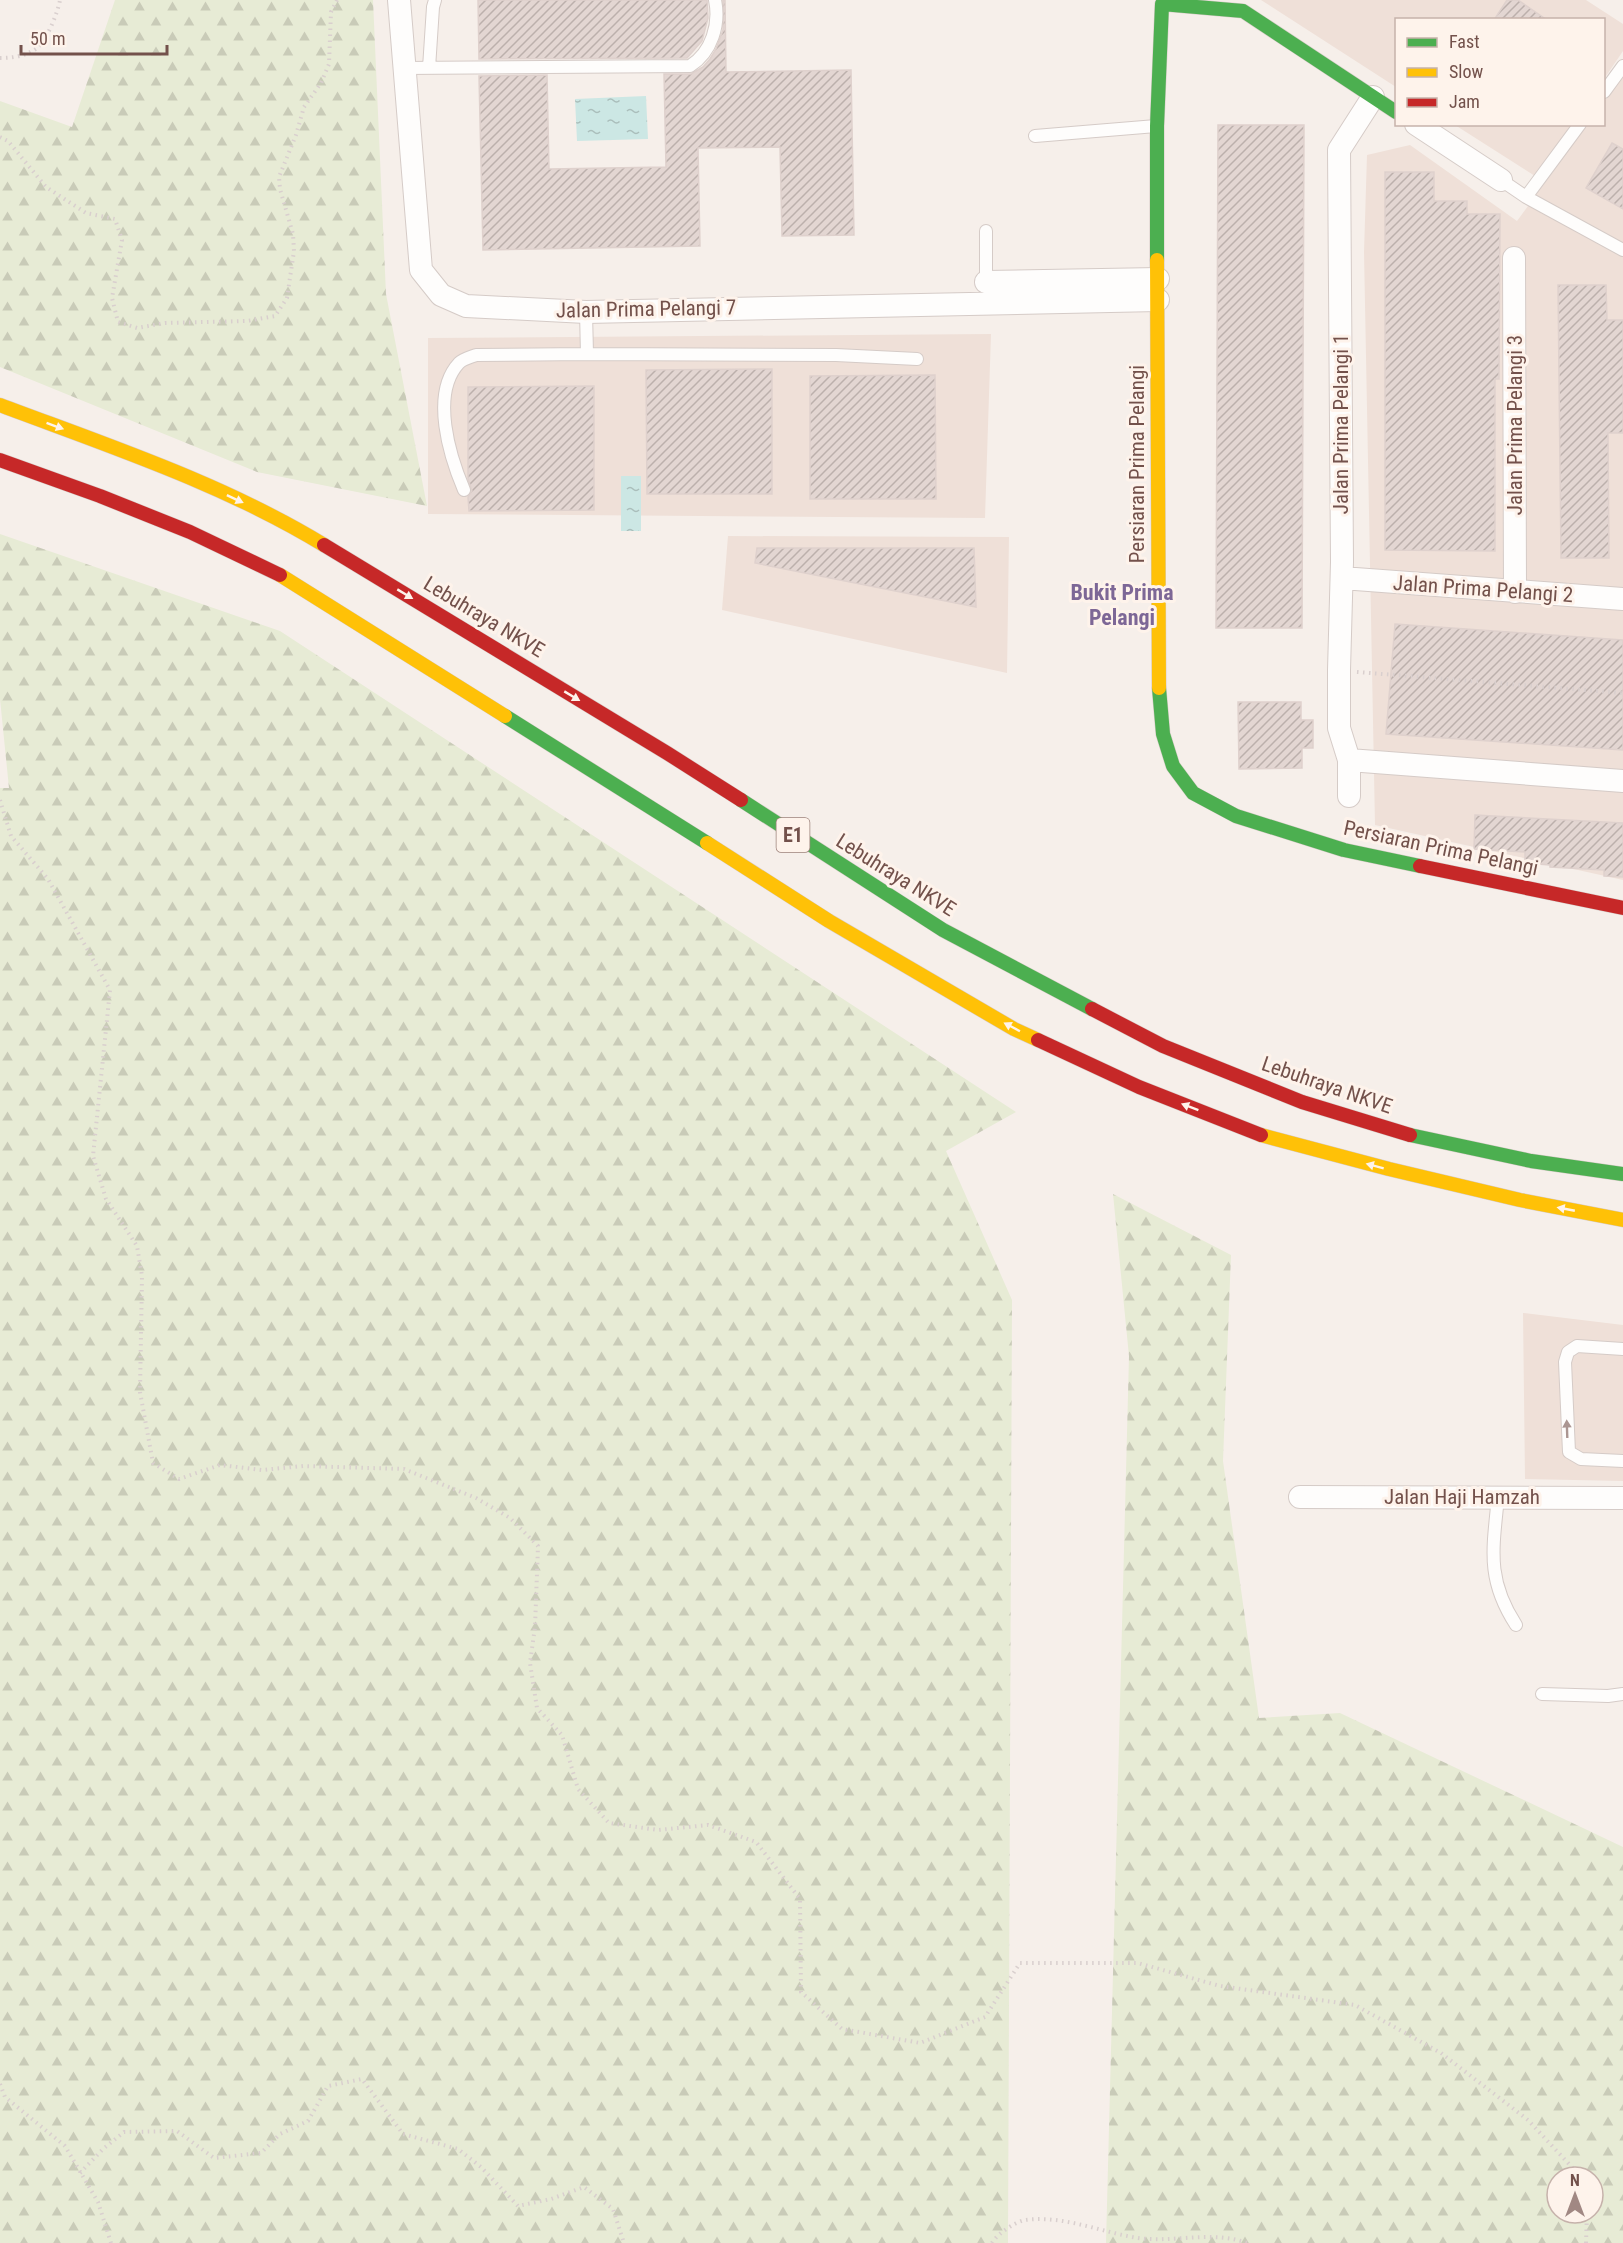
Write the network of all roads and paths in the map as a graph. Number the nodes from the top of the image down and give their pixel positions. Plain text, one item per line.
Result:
1 (60, 0) edge
2 (337, 0) edge
3 (399, 0) edge
4 (435, 0) edge
5 (716, 0) edge
6 (1162, 2) edge
7 (0, 58) edge
8 (1623, 66) edge
9 (403, 68) junction
10 (429, 68) junction
11 (1605, 91) edge
12 (1373, 97) junction
13 (1395, 111) edge
14 (1157, 126) junction
15 (1419, 126) edge
16 (1579, 126) edge
17 (1035, 136) dead end
18 (0, 137) edge
19 (1501, 180) joint
20 (1526, 197) junction
21 (986, 231) dead end
22 (1623, 250) edge
23 (1514, 258) dead end
24 (1158, 290) junction
25 (986, 293) junction
26 (586, 312) junction
27 (587, 354) junction
28 (917, 359) dead end
29 (0, 405) edge
30 (0, 460) edge
31 (464, 490) dead end
32 (1342, 579) junction
33 (1515, 592) junction
34 (1623, 599) edge
35 (1338, 670) junction
36 (1623, 693) edge
37 (1349, 760) junction
38 (1623, 781) edge
39 (1349, 796) dead end
40 (0, 800) edge
41 (1623, 908) edge
42 (1623, 1174) edge
43 (1623, 1220) edge
44 (1623, 1349) edge
45 (1623, 1461) edge
46 (1300, 1497) dead end
47 (1498, 1497) junction
48 (1623, 1498) edge
49 (1516, 1625) dead end
50 (1542, 1694) dead end
51 (1623, 1694) edge
52 (0, 2084) edge
53 (1570, 2165) edge
54 (80, 2173) junction
55 (1587, 2225) edge
56 (111, 2243) edge
57 (624, 2243) edge
58 (992, 2243) edge
59 (1247, 2243) edge
60 (1586, 2243) edge

1 - 7 path
2 - 18 path
3 - 9 street, Jalan Prima Pelangi 7
4 - 10 lane
5 - 10 lane
6 - 12 main road
6 - 14 main road, Persiaran Prima Pelangi
8 - 11 lane
9 - 10 lane
9 - 26 street, Jalan Prima Pelangi 7
12 - 13 main road
12 - 32 street, Jalan Prima Pelangi 1
14 - 17 lane
14 - 24 main road, Persiaran Prima Pelangi
15 - 19 street
16 - 20 lane
19 - 20 lane
20 - 22 lane
21 - 25 lane
23 - 33 street, Jalan Prima Pelangi 3
24 - 25 street, Jalan Prima Pelangi 7
24 - 41 main road, Persiaran Prima Pelangi
25 - 26 street, Jalan Prima Pelangi 7
26 - 27 lane
27 - 28 lane
27 - 31 lane
29 -> 42 main road, Lebuhraya NKVE / E1
43 -> 30 main road, E1
32 - 33 street, Jalan Prima Pelangi 2
32 - 35 street, Jalan Prima Pelangi 1
33 - 34 street, Jalan Prima Pelangi 2
35 - 36 path
35 - 37 street, Jalan Prima Pelangi 1
37 - 38 street
37 - 39 street, Jalan Prima Pelangi 1
40 - 53 path
45 -> 44 lane
46 - 47 street, Jalan Haji Hamzah
47 - 48 street, Jalan Haji Hamzah
47 - 49 lane
50 - 51 lane
52 - 54 path
54 - 56 path
54 - 57 path
55 - 60 path
58 - 59 path

